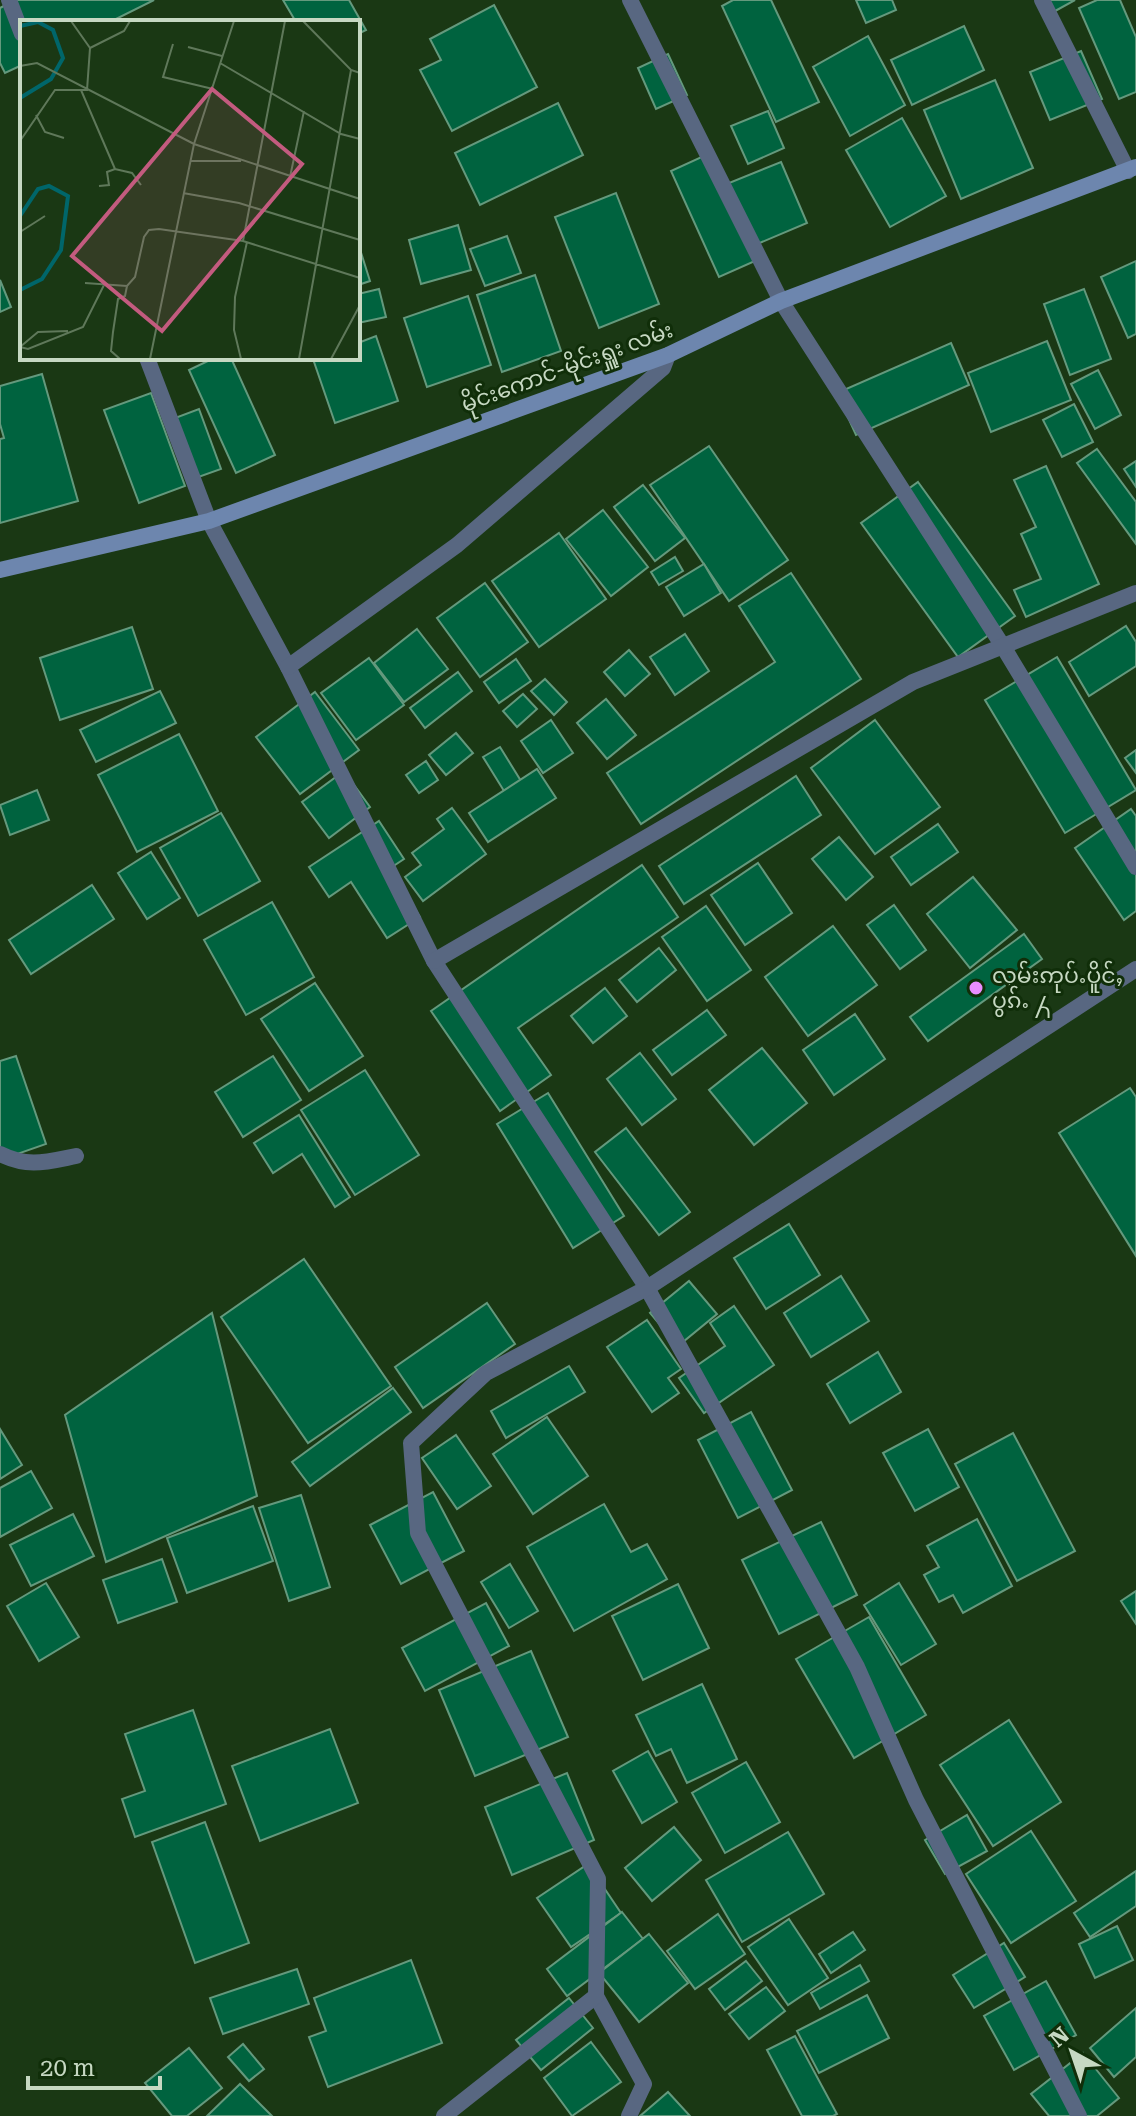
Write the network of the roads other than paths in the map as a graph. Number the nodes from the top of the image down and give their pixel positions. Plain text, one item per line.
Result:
1 (9, 0) edge
2 (630, 0) edge
3 (1042, 0) edge
4 (20, 29) edge
5 (1132, 169) edge
6 (781, 301) junction
7 (668, 355) junction
8 (148, 360) edge
9 (209, 521) junction
10 (0, 570) edge
11 (1136, 593) edge
12 (1004, 648) junction
13 (288, 667) junction
14 (1136, 867) edge
15 (434, 961) junction
16 (1136, 969) edge
17 (0, 1154) edge
18 (76, 1156) dead end
19 (647, 1288) junction
20 (596, 1996) junction
21 (444, 2116) edge
22 (629, 2116) edge
23 (1079, 2116) edge

1 - 4 street
2 - 6 street
3 - 5 street
5 - 6 main road, မိုင်းကောင်-မိုင်းရှူး လမ်း
6 - 7 main road, မိုင်းကောင်-မိုင်းရှူး လမ်း
6 - 12 street
7 - 9 main road, မိုင်းကောင်-မိုင်းရှူး လမ်း
7 - 13 street
8 - 9 street
9 - 10 main road, မိုင်းကောင်-မိုင်းရှူး လမ်း
9 - 13 street
11 - 12 street
12 - 14 street
12 - 15 street
13 - 15 street
15 - 19 street
16 - 19 street
17 - 18 street
19 - 20 street
19 - 23 street
20 - 21 street
20 - 22 street

